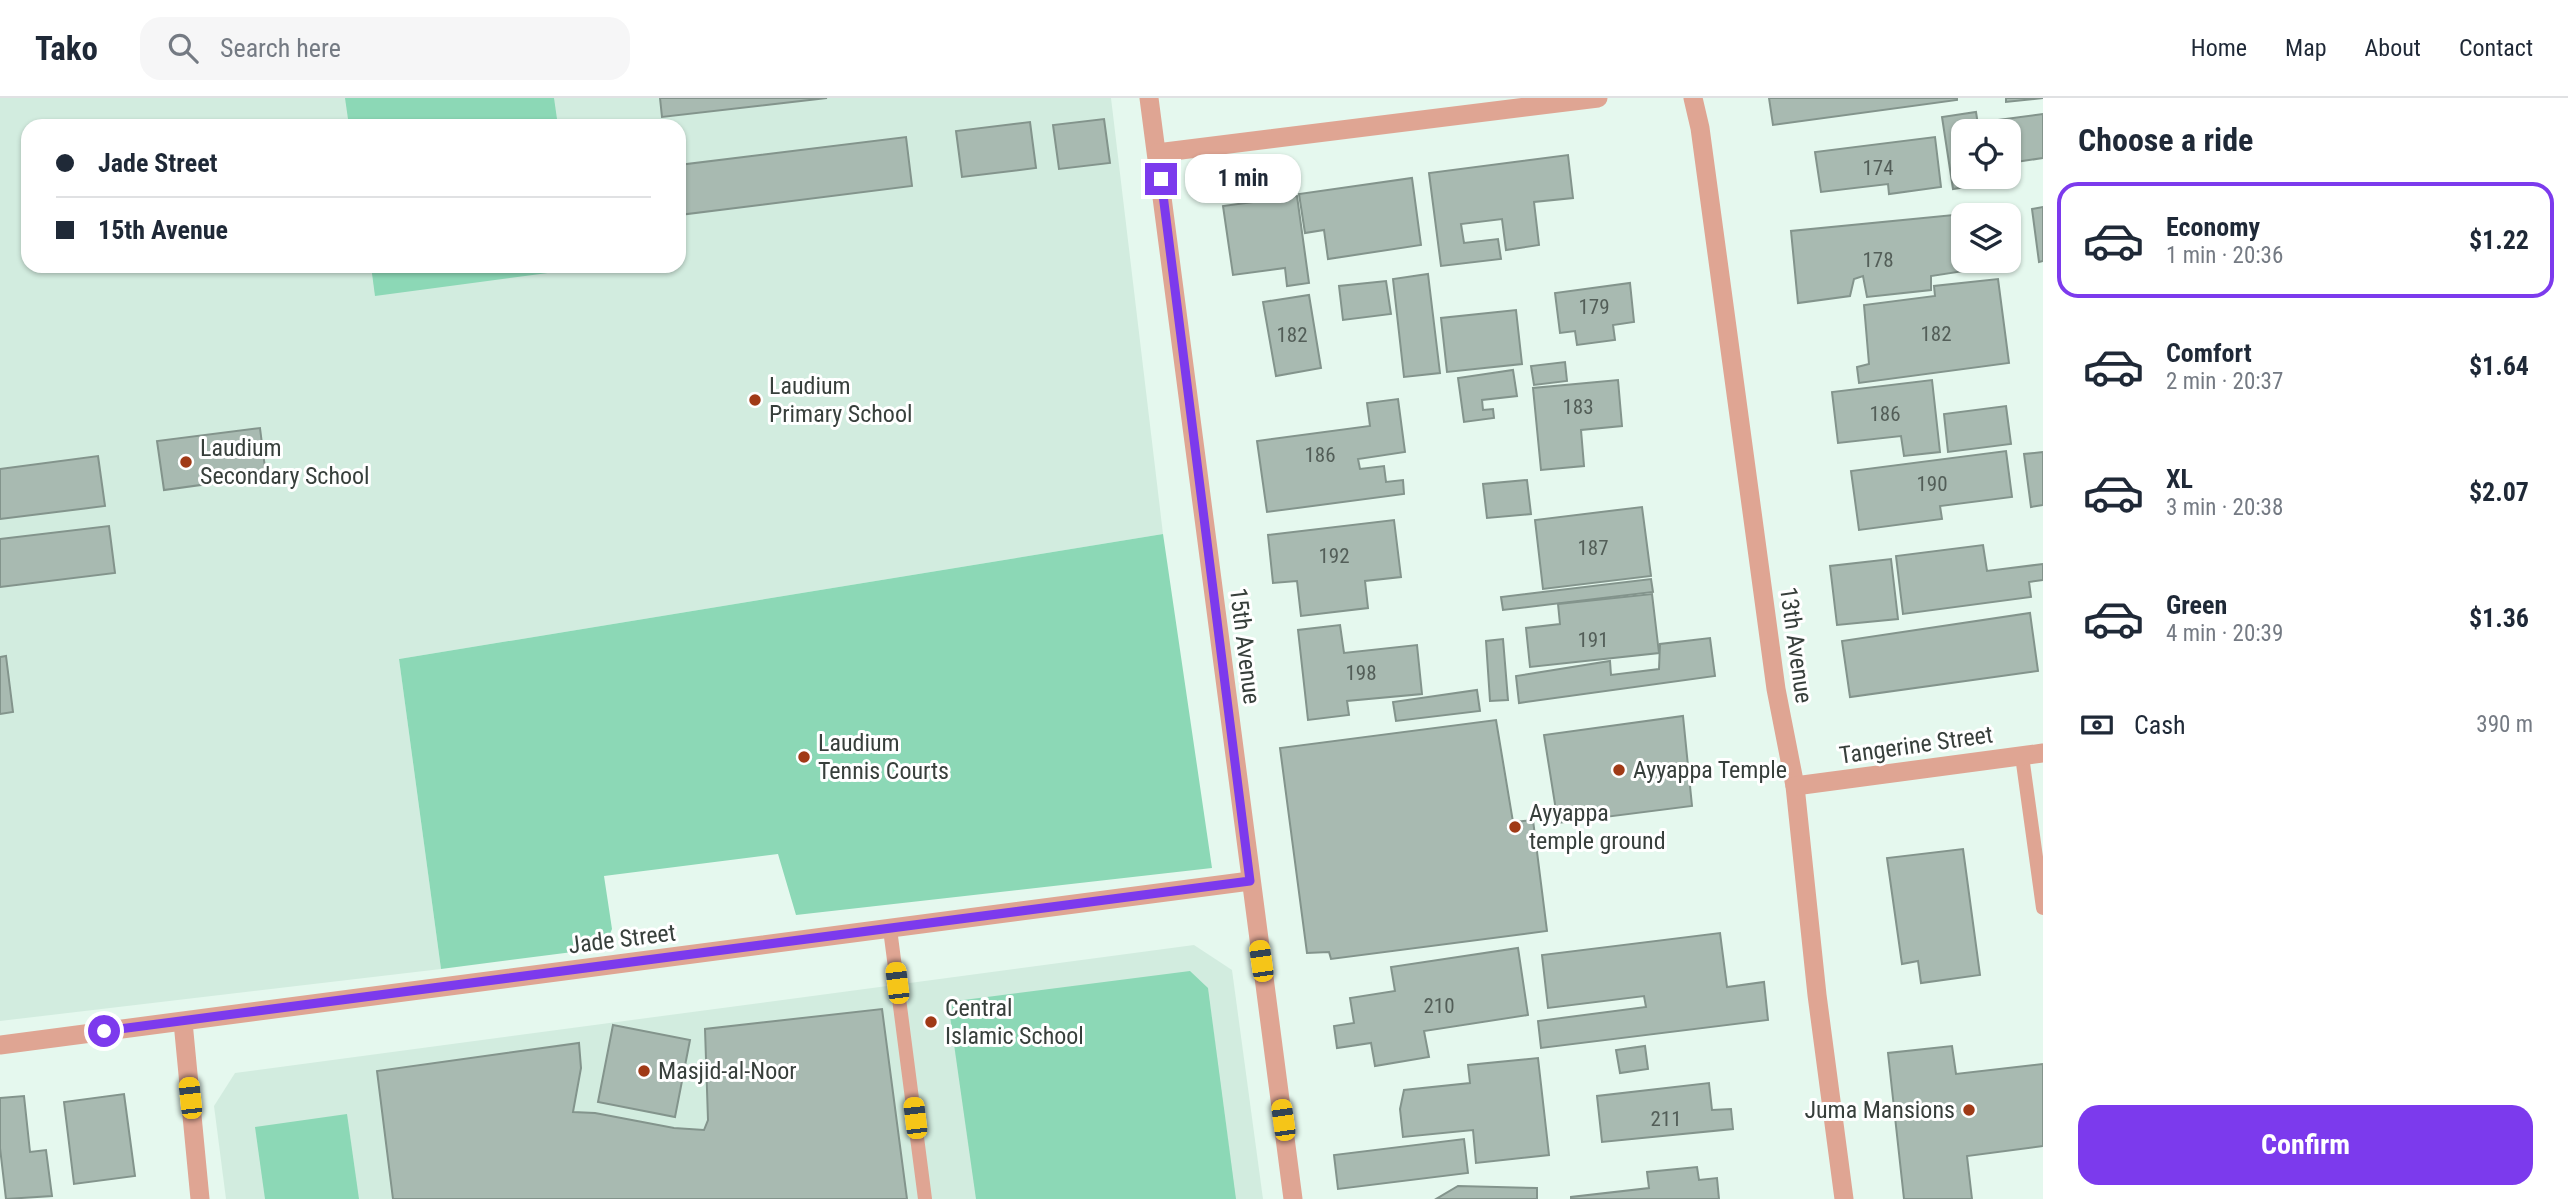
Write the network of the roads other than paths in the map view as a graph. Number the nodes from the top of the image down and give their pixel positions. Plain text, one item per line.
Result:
1 (1149, 98) edge
2 (1598, 98) edge
3 (1693, 98) edge
4 (1157, 153) junction
5 (2043, 753) edge
6 (2022, 755) junction
7 (1795, 786) junction
8 (1250, 881) junction
9 (2043, 908) edge
10 (890, 929) junction
11 (183, 1021) junction
12 (0, 1045) edge
13 (200, 1199) edge
14 (925, 1199) edge
15 (1293, 1199) edge
16 (1844, 1199) edge

1 - 4 street, 15th Avenue
2 - 4 street
3 - 7 street, 13th Avenue
4 - 8 street, 15th Avenue
5 - 6 street, Tangerine Street
6 - 7 street, Tangerine Street
6 - 9 lane
7 - 16 street, 13th Avenue
8 - 10 street, Jade Street
8 - 15 street, 15th Avenue
10 - 11 street, Jade Street
10 - 14 lane
11 - 12 street, Jade Street
11 - 13 street

